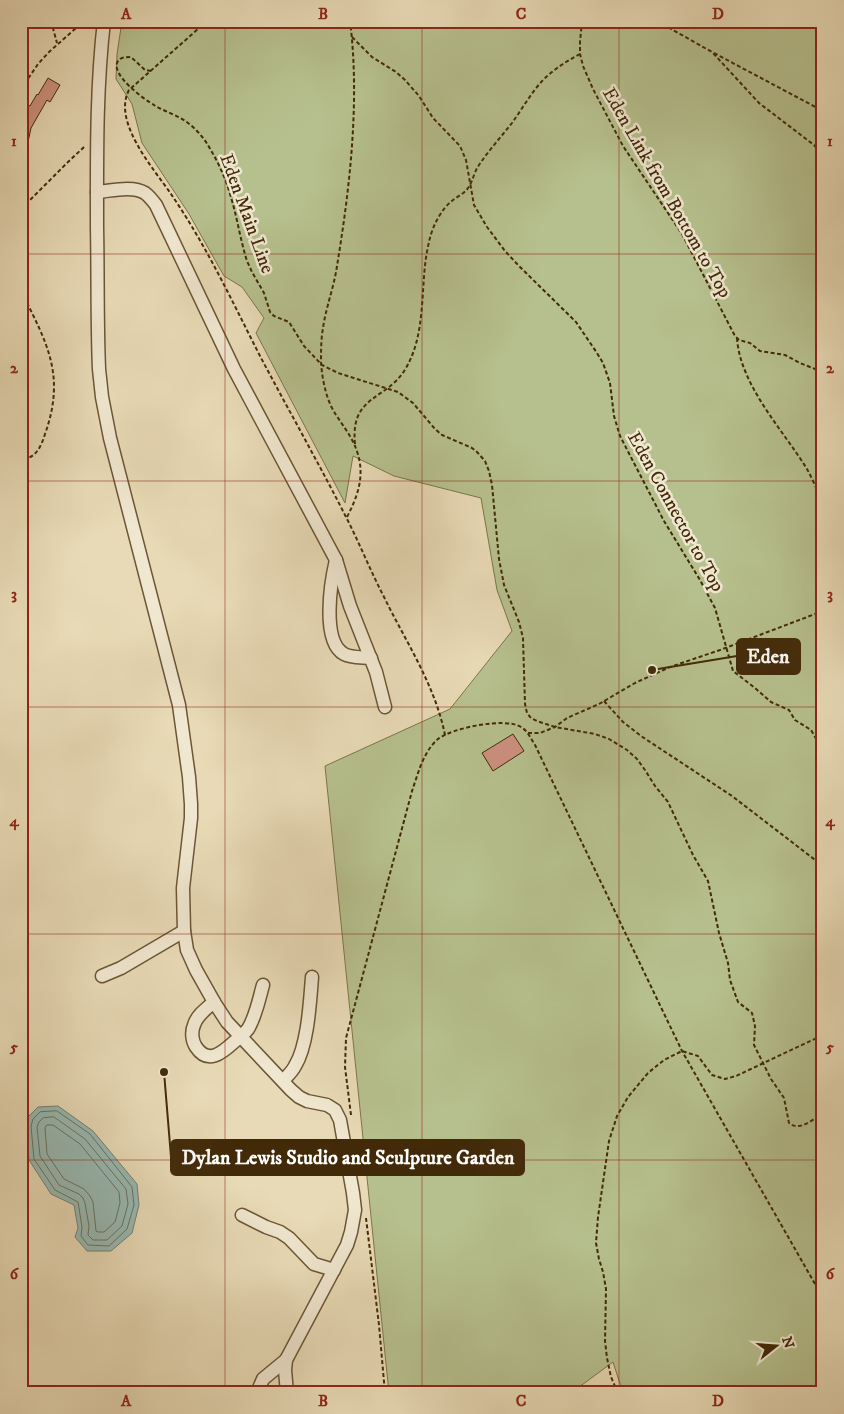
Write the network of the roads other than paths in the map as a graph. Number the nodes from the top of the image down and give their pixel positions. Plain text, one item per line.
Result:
1 (104, 21) edge
2 (97, 192) junction
3 (336, 560) junction
4 (371, 658) junction
5 (385, 707) dead end
6 (184, 931) junction
7 (102, 976) dead end
8 (312, 977) dead end
9 (263, 985) dead end
10 (214, 1002) junction
11 (240, 1037) junction
12 (283, 1081) junction
13 (242, 1215) dead end
14 (334, 1270) junction
15 (286, 1360) junction
16 (257, 1393) edge
17 (287, 1393) edge

1 - 2 street
2 - 3 street
2 - 6 street
3 - 4 street
3 - 4 street
4 - 5 street
6 - 7 street
6 - 10 street
8 - 12 street
9 - 11 street
10 - 11 street
10 - 11 street
11 - 12 street
12 - 14 street
13 - 14 street
14 - 15 street
15 - 16 street
15 - 17 street

